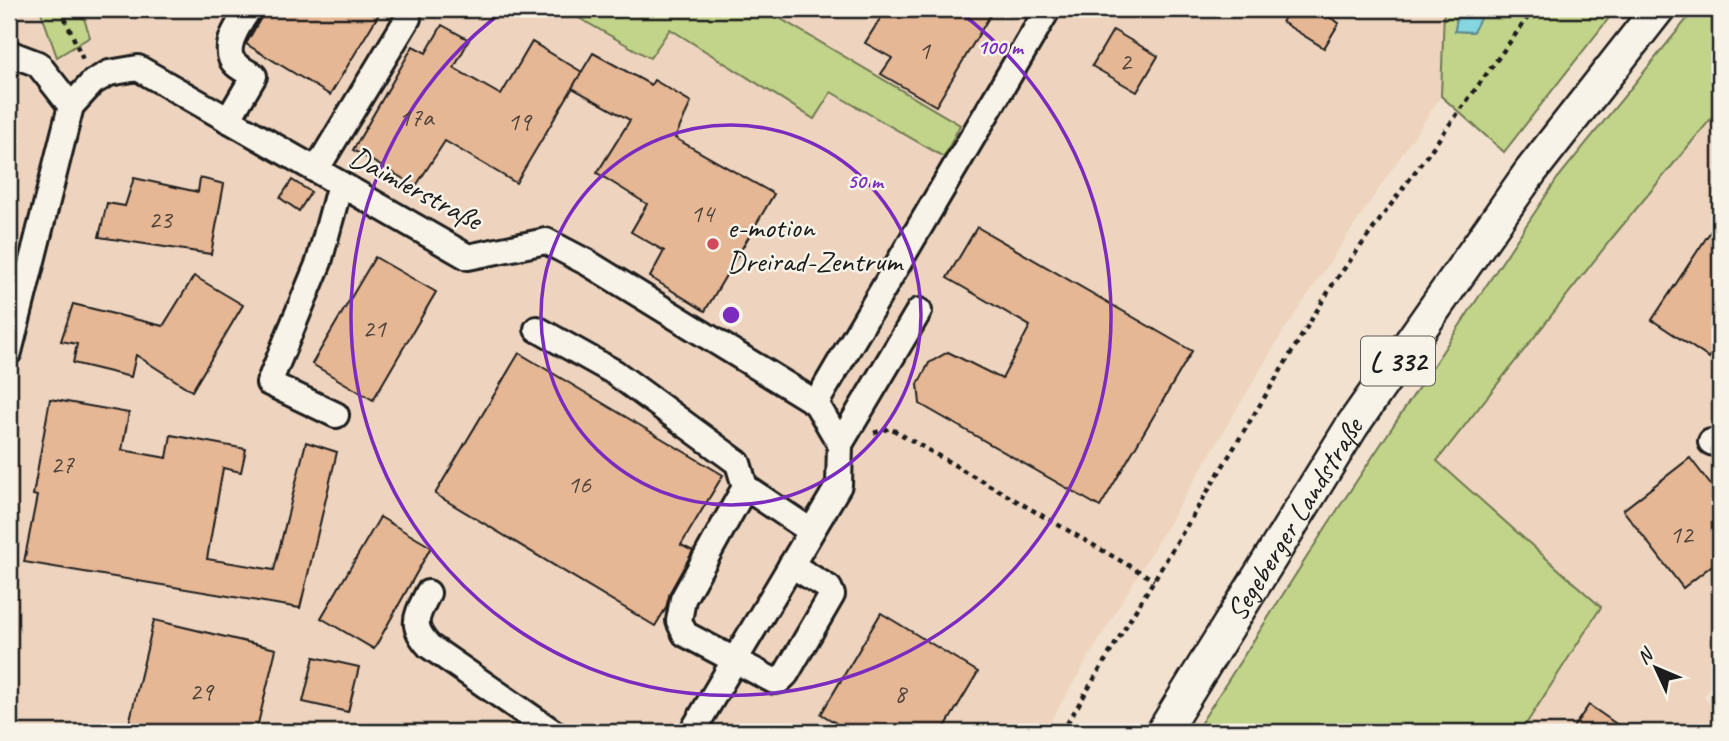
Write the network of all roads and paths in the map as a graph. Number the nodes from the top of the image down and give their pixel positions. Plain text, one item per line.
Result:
1 (61, 9) edge
2 (249, 9) edge
3 (1048, 9) edge
4 (1534, 9) edge
5 (1658, 9) edge
6 (408, 18) dead end
7 (9, 53) edge
8 (93, 82) junction
9 (71, 106) junction
10 (228, 120) junction
11 (316, 170) junction
12 (340, 184) junction
13 (16, 293) edge
14 (919, 311) dead end
15 (537, 329) dead end
16 (9, 352) edge
17 (816, 403) junction
18 (336, 415) dead end
19 (840, 444) junction
20 (746, 487) junction
21 (811, 531) junction
22 (791, 565) junction
23 (1154, 580) junction
24 (428, 593) dead end
25 (736, 660) junction
26 (552, 732) edge
27 (692, 732) edge
28 (1062, 732) edge
29 (1163, 732) edge

1 - 8 path
2 - 10 street
3 - 17 street
4 - 23 path
5 - 29 main road, Segeberger Landstraße / L 332
6 - 11 street
7 - 9 street
8 - 9 street, Daimlerstraße
8 - 10 street, Daimlerstraße
9 - 13 street, Daimlerstraße
10 - 11 street, Daimlerstraße
11 - 12 street, Daimlerstraße
12 - 17 street, Daimlerstraße
12 - 18 street
13 - 16 street, Daimlerstraße
14 - 19 street
15 - 20 street
17 - 19 street, Daimlerstraße
19 - 21 street
19 - 23 path
20 - 21 street
20 - 25 street
21 - 22 street
22 - 25 street
22 - 25 street
23 - 28 path
24 - 26 street
25 - 27 street

